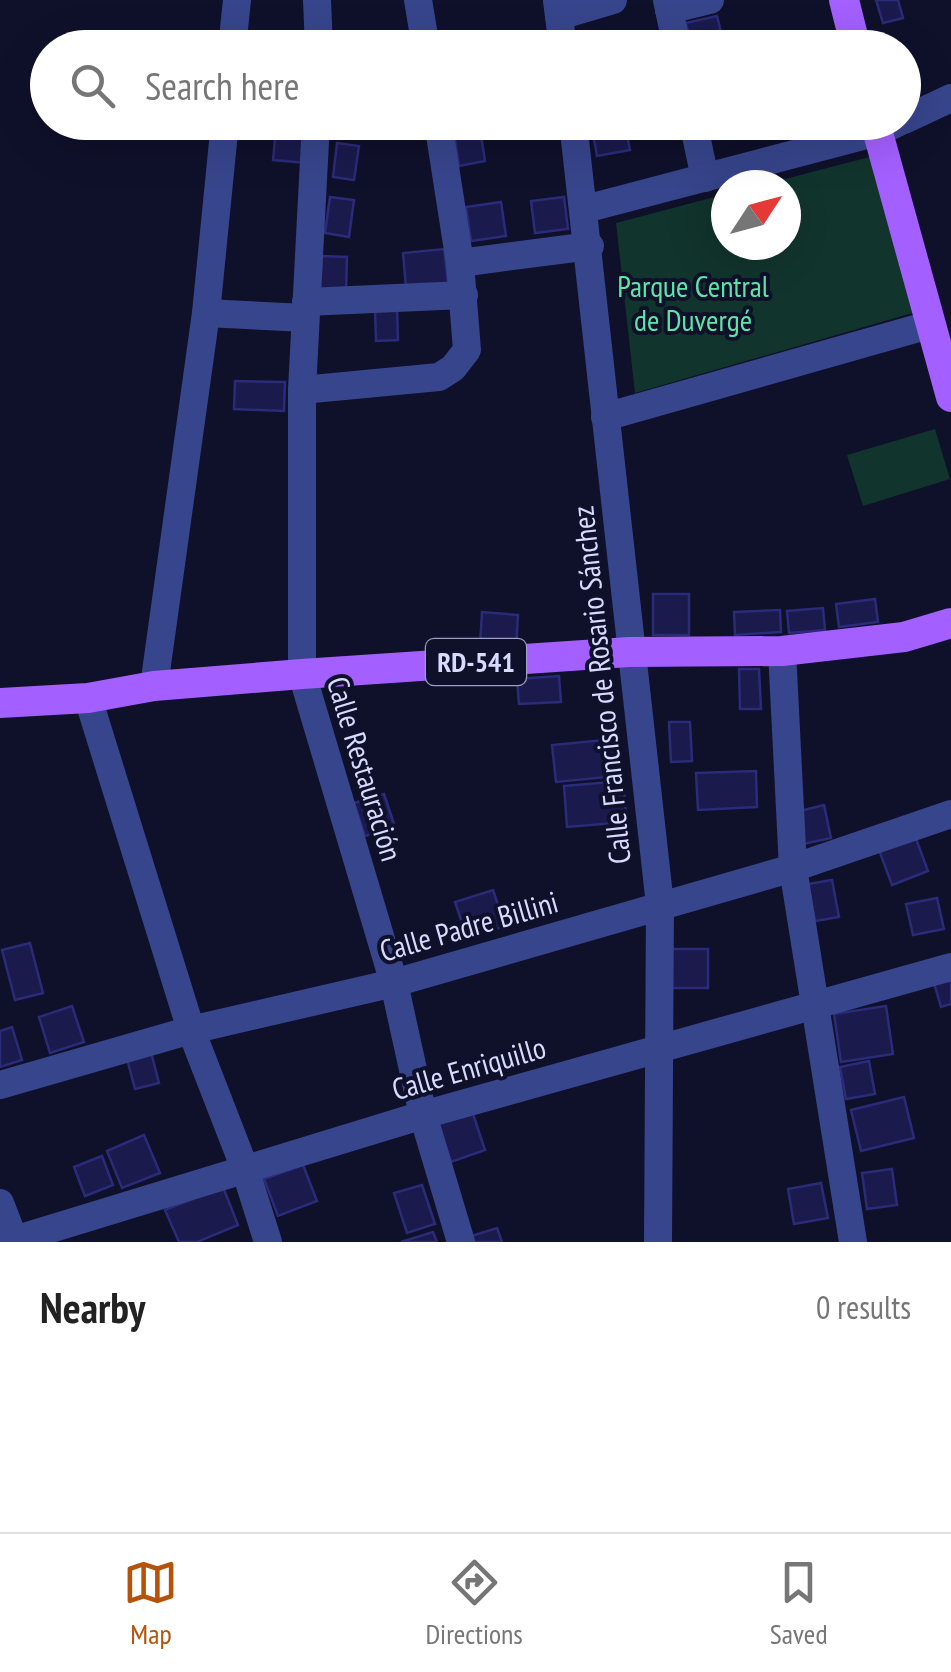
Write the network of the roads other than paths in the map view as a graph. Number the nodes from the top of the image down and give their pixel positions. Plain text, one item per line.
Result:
1 (237, 0) edge
2 (318, 0) edge
3 (418, 0) edge
4 (613, 0) edge
5 (710, 0) edge
6 (844, 0) edge
7 (668, 5) edge
8 (558, 8) edge
9 (234, 30) edge
10 (319, 30) edge
11 (423, 30) edge
12 (673, 30) edge
13 (852, 30) edge
14 (951, 98) edge
15 (921, 111) edge
16 (223, 140) edge
17 (315, 140) edge
18 (441, 140) edge
19 (575, 140) edge
20 (697, 140) edge
21 (834, 140) edge
22 (892, 140) edge
23 (705, 178) junction
24 (584, 209) junction
25 (590, 246) junction
26 (460, 263) junction
27 (464, 295) junction
28 (305, 310) junction
29 (206, 313) junction
30 (929, 325) junction
31 (302, 390) junction
32 (951, 397) edge
33 (605, 418) junction
34 (951, 623) edge
35 (782, 650) junction
36 (629, 652) junction
37 (302, 674) junction
38 (154, 686) junction
39 (88, 698) junction
40 (0, 702) edge
41 (951, 814) edge
42 (793, 868) junction
43 (660, 906) junction
44 (951, 968) edge
45 (394, 983) junction
46 (812, 1009) junction
47 (191, 1030) junction
48 (661, 1050) junction
49 (0, 1085) edge
50 (424, 1115) junction
51 (245, 1169) junction
52 (0, 1203) edge
53 (12, 1242) edge
54 (268, 1242) edge
55 (460, 1242) edge
56 (658, 1242) edge
57 (853, 1242) edge

1 - 9 street
2 - 10 street
3 - 11 street
4 - 8 street
5 - 7 street
6 - 13 main road
7 - 12 street
14 - 15 street
16 - 29 street
17 - 28 street, Calle Restauración
18 - 26 street
19 - 24 street, Calle Francisco de Rosario Sánchez
20 - 23 street
21 - 23 street
22 - 30 main road
23 - 24 street
24 - 25 street, Calle Francisco de Rosario Sánchez
25 - 26 street
25 - 33 street, Calle Francisco de Rosario Sánchez
26 - 27 street
27 - 28 street
27 - 31 street
28 - 29 street
28 - 31 street, Calle Restauración
29 - 38 street
30 - 32 main road
30 - 33 street
31 - 37 street, Calle Restauración
33 - 36 street, Calle Francisco de Rosario Sánchez
34 - 35 main road, RD-541
35 - 36 main road, RD-541
35 - 42 street
36 - 37 main road, RD-541
36 - 43 street, Calle Francisco de Rosario Sánchez
37 - 38 main road, RD-541
37 - 45 street, Calle Restauración
38 - 39 main road, RD-541
39 - 40 main road, RD-541
39 - 47 street
41 - 42 street, Calle Padre Billini
42 - 43 street, Calle Padre Billini
42 - 46 street
43 - 45 street, Calle Padre Billini
43 - 48 street, Calle Francisco de Rosario Sánchez
44 - 46 street, Calle Enriquillo
45 - 47 street, Calle Padre Billini
45 - 50 street, Calle Restauración
46 - 48 street, Calle Enriquillo
46 - 57 street
47 - 49 street, Calle Padre Billini
47 - 51 street
48 - 50 street, Calle Enriquillo
48 - 56 street, Calle Francisco de Rosario Sánchez
50 - 51 street, Calle Enriquillo
50 - 55 street, Calle Restauración
51 - 53 street, Calle Enriquillo
51 - 54 street
52 - 53 street

